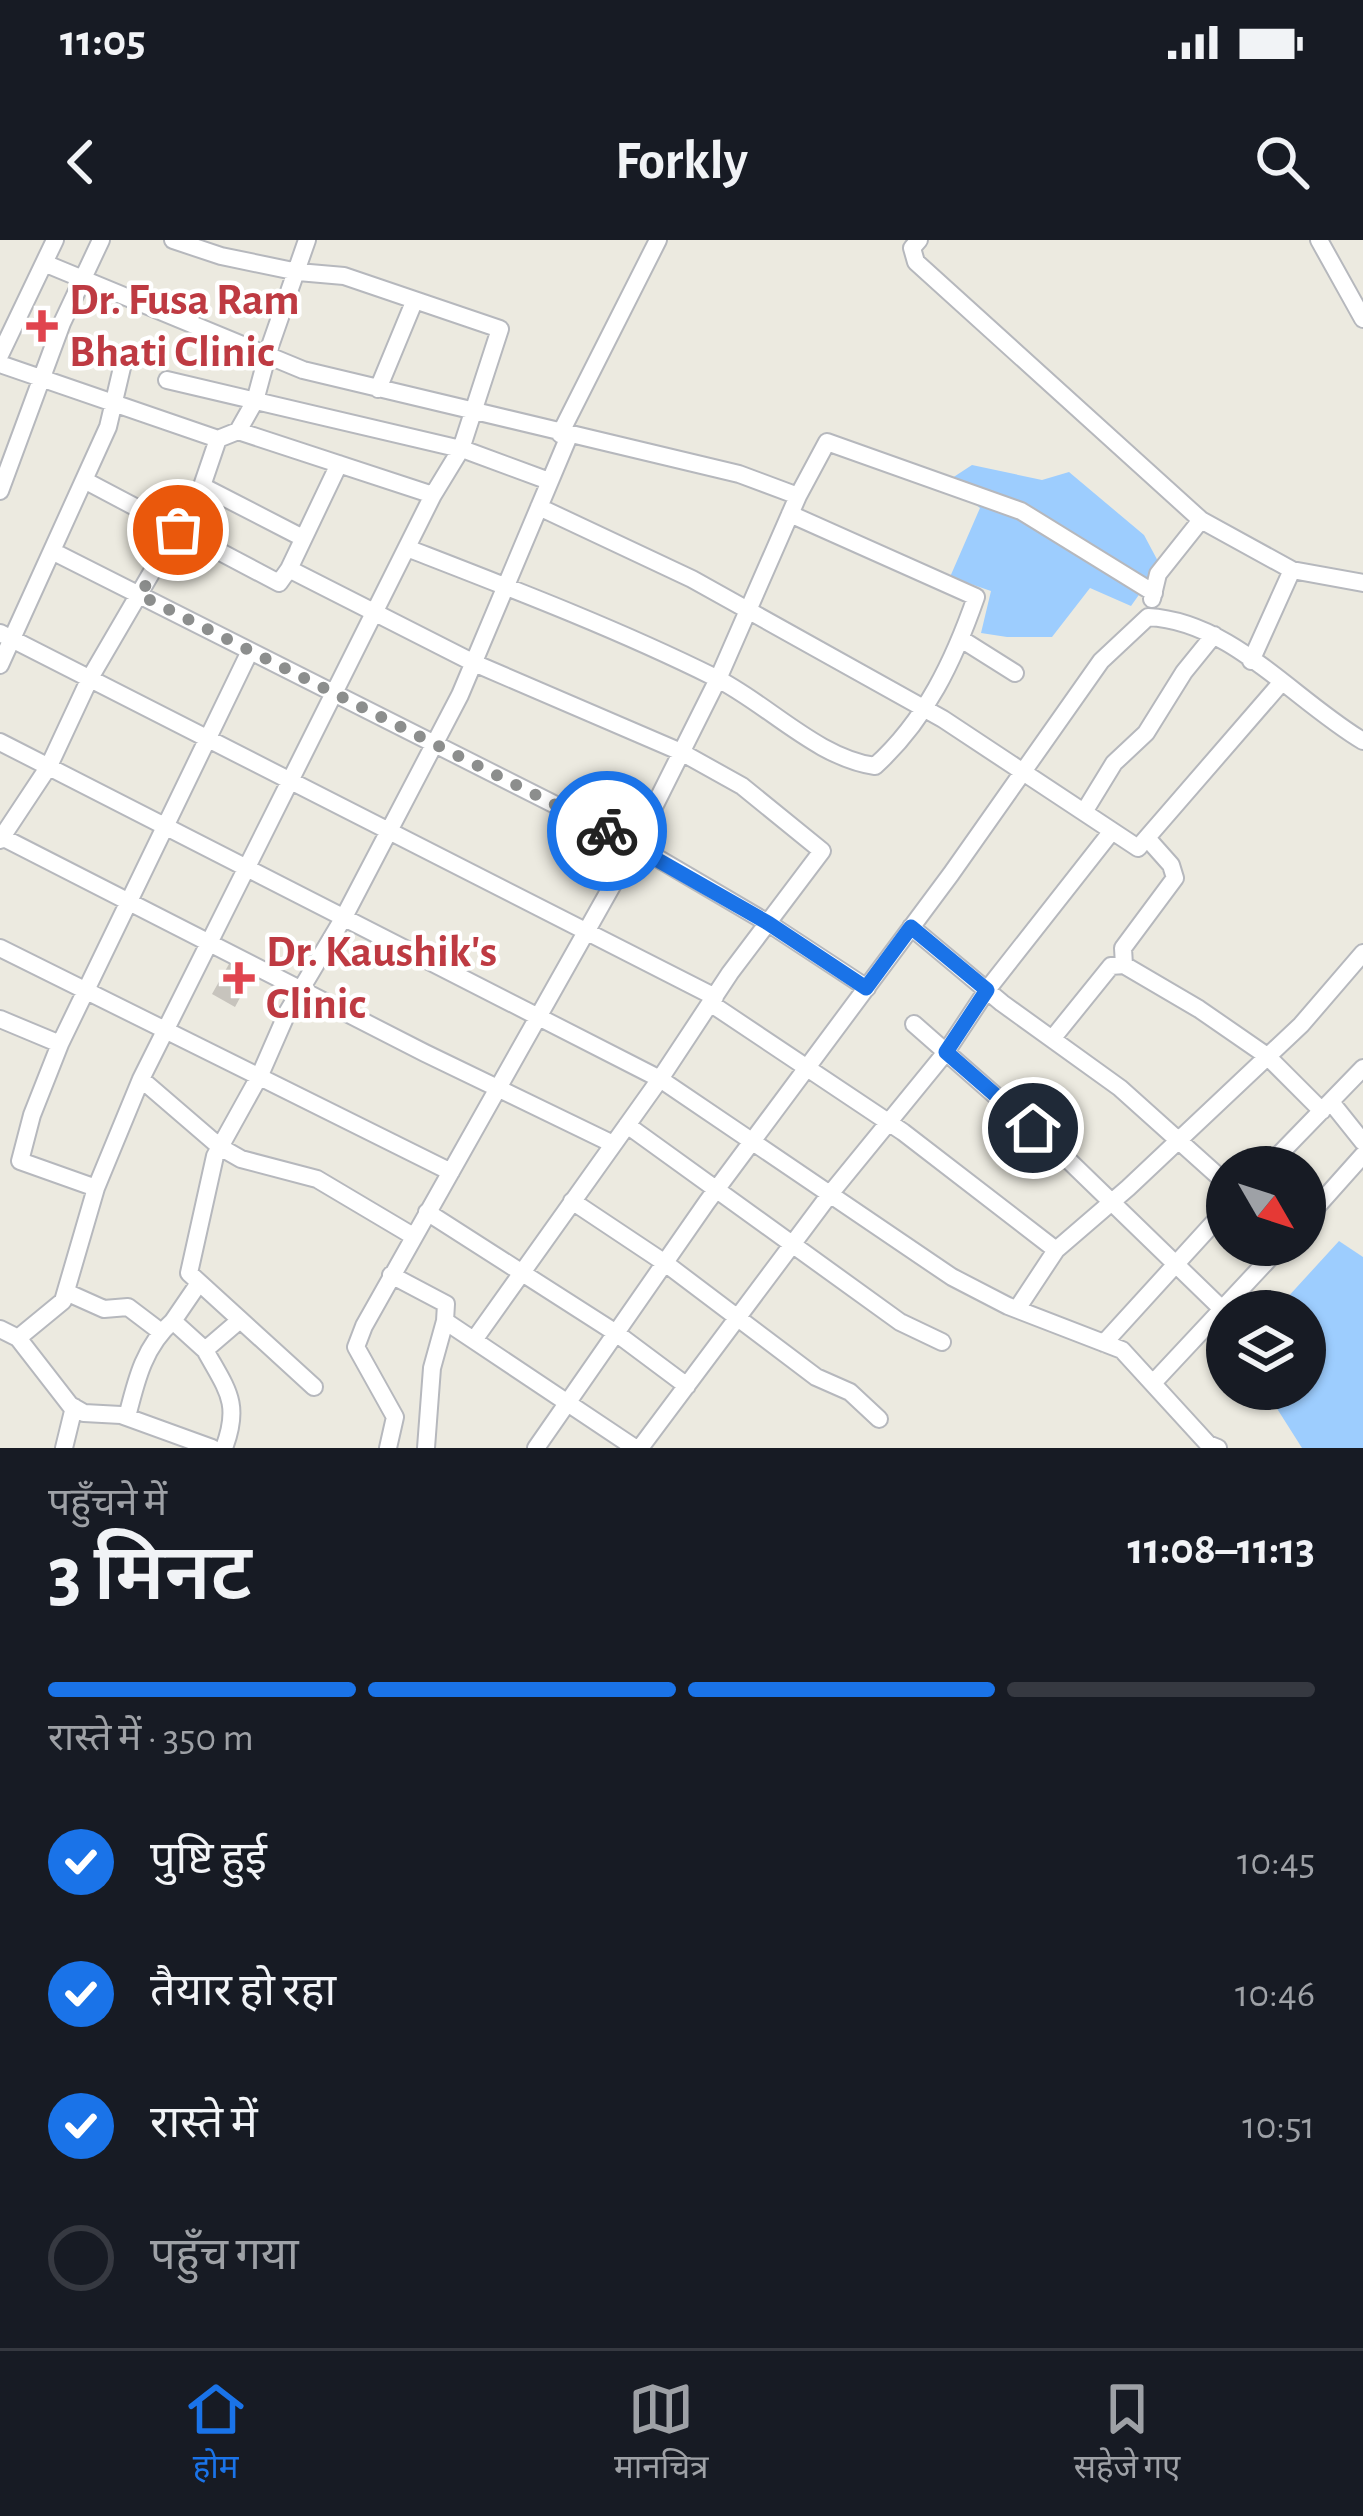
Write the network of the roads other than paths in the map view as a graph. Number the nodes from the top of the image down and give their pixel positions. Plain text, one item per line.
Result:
1 (55, 240) edge
2 (101, 240) edge
3 (308, 240) edge
4 (658, 240) edge
5 (919, 240) edge
6 (1319, 240) edge
7 (180, 241) edge
8 (225, 248) edge
9 (44, 262) junction
10 (298, 272) junction
11 (84, 279) junction
12 (415, 302) junction
13 (0, 305) edge
14 (19, 315) junction
15 (1363, 319) edge
16 (267, 356) junction
17 (124, 359) dead end
18 (0, 360) edge
19 (166, 380) dead end
20 (44, 381) junction
21 (378, 388) junction
22 (255, 401) junction
23 (113, 406) junction
24 (474, 412) junction
25 (238, 431) junction
26 (564, 435) junction
27 (218, 439) junction
28 (461, 449) junction
29 (339, 464) junction
30 (84, 480) junction
31 (549, 481) junction
32 (202, 486) junction
33 (0, 491) edge
34 (433, 495) junction
35 (798, 496) junction
36 (539, 507) junction
37 (790, 514) junction
38 (1201, 520) junction
39 (178, 530) junction
40 (301, 537) junction
41 (407, 548) junction
42 (52, 551) junction
43 (289, 569) junction
44 (1292, 570) junction
45 (1363, 583) edge
46 (507, 586) junction
47 (1154, 593) junction
48 (140, 595) junction
49 (748, 609) junction
50 (375, 614) junction
51 (1148, 617) junction
52 (1214, 634) junction
53 (6, 636) edge
54 (961, 639) junction
55 (250, 652) junction
56 (1251, 661) junction
57 (474, 663) junction
58 (0, 665) edge
59 (1015, 673) dead end
60 (90, 678) junction
61 (718, 679) junction
62 (1281, 682) junction
63 (334, 695) junction
64 (925, 709) junction
65 (207, 738) junction
66 (1363, 741) edge
67 (0, 742) edge
68 (434, 746) junction
69 (681, 752) junction
70 (49, 766) junction
71 (1023, 772) junction
72 (289, 779) junction
73 (1084, 812) junction
74 (166, 826) junction
75 (391, 831) junction
76 (1112, 831) junction
77 (0, 837) edge
78 (1147, 838) junction
79 (635, 845) junction
80 (244, 866) junction
81 (131, 902) junction
82 (344, 917) junction
83 (768, 923) junction
84 (911, 927) junction
85 (586, 931) junction
86 (207, 941) junction
87 (0, 948) edge
88 (1363, 953) edge
89 (1124, 965) junction
90 (866, 988) junction
91 (301, 989) junction
92 (987, 990) junction
93 (87, 991) junction
94 (712, 1000) junction
95 (539, 1015) junction
96 (0, 1019) edge
97 (914, 1024) dead end
98 (169, 1030) junction
99 (1052, 1039) junction
100 (60, 1044) junction
101 (946, 1052) junction
102 (1268, 1057) junction
103 (806, 1067) junction
104 (1363, 1068) edge
105 (260, 1075) junction
106 (141, 1079) junction
107 (660, 1079) junction
108 (498, 1087) junction
109 (1327, 1106) junction
110 (886, 1121) junction
111 (627, 1125) junction
112 (1178, 1141) junction
113 (753, 1142) junction
114 (1363, 1142) edge
115 (613, 1144) junction
116 (1288, 1146) edge
117 (220, 1147) junction
118 (1363, 1155) edge
119 (1206, 1166) edge
120 (451, 1172) junction
121 (96, 1188) junction
122 (716, 1190) junction
123 (830, 1194) junction
124 (1326, 1196) edge
125 (572, 1201) junction
126 (1111, 1202) junction
127 (427, 1212) junction
128 (1206, 1231) edge
129 (413, 1236) junction
130 (794, 1245) junction
131 (1056, 1250) junction
132 (665, 1263) junction
133 (1174, 1265) junction
134 (1263, 1266) edge
135 (523, 1271) junction
136 (392, 1275) junction
137 (199, 1283) junction
138 (1241, 1290) edge
139 (66, 1292) junction
140 (1206, 1294) edge
141 (1017, 1309) junction
142 (739, 1318) junction
143 (240, 1320) junction
144 (445, 1321) junction
145 (167, 1327) junction
146 (0, 1328) edge
147 (1206, 1328) edge
148 (616, 1333) junction
149 (18, 1338) junction
150 (474, 1340) junction
151 (942, 1342) dead end
152 (1104, 1343) junction
153 (206, 1350) junction
154 (1153, 1383) junction
155 (687, 1386) junction
156 (314, 1387) dead end
157 (567, 1402) junction
158 (74, 1407) junction
159 (127, 1417) junction
160 (880, 1419) dead end
161 (190, 1445) edge
162 (64, 1448) edge
163 (212, 1448) edge
164 (224, 1448) edge
165 (388, 1448) edge
166 (426, 1448) edge
167 (536, 1448) edge
168 (638, 1448) edge
169 (1218, 1448) edge

1 - 9 street
2 - 11 street
3 - 10 street
4 - 26 street
5 - 38 street
6 - 15 street
7 - 8 street
8 - 10 street
9 - 11 street
9 - 14 street
10 - 12 street
10 - 16 street
11 - 16 street
11 - 20 street
12 - 21 street
12 - 24 street
13 - 14 street
14 - 18 street
16 - 21 street
16 - 22 street
17 - 23 street
18 - 20 street
19 - 22 street
20 - 23 street
20 - 33 street
21 - 24 street
22 - 25 street
22 - 28 street
23 - 27 street
23 - 30 street
24 - 26 street
24 - 28 street
25 - 27 street
25 - 29 street
26 - 31 street
26 - 35 street
27 - 32 street
28 - 31 street
28 - 34 street
29 - 34 street
29 - 40 street
30 - 39 street
30 - 42 street
31 - 36 street
32 - 39 street
32 - 40 street
34 - 41 street
35 - 37 street
35 - 47 street
36 - 46 street
36 - 49 street
37 - 49 street
37 - 54 street
38 - 44 street
38 - 47 street
39 - 43 street
39 - 48 street
40 - 43 street
41 - 46 street
41 - 50 street
42 - 48 street
42 - 53 street
43 - 50 street
44 - 45 street
44 - 56 street
46 - 57 street
46 - 61 street
47 - 51 street
48 - 55 street
48 - 60 street
49 - 61 street
49 - 64 street
50 - 57 street
50 - 63 street
51 - 52 street
51 - 71 street
52 - 56 street
52 - 73 street
53 - 58 street
53 - 60 street
54 - 59 street
54 - 64 street
55 - 63 street
55 - 65 street
56 - 62 street
57 - 68 street
57 - 69 street
60 - 65 street
60 - 70 street
61 - 64 street
61 - 69 street
62 - 66 street
62 - 78 street
63 - 68 street
63 - 72 street
64 - 71 street
65 - 72 street
65 - 74 street
67 - 70 street
68 - 75 street
68 - 79 street
69 - 79 street
69 - 83 street
70 - 74 street
70 - 77 street
71 - 73 street
71 - 84 street
72 - 75 street
72 - 80 street
73 - 76 street
74 - 80 street
74 - 81 street
75 - 82 street
75 - 85 street
76 - 78 street
76 - 92 street
77 - 81 street
78 - 89 street
79 - 83 street
79 - 85 street
80 - 82 street
80 - 86 street
81 - 86 street
81 - 93 street
82 - 91 street
82 - 95 street
83 - 90 street
83 - 94 street
84 - 90 street
84 - 92 street
85 - 94 street
85 - 95 street
86 - 91 street
86 - 98 street
87 - 93 street
88 - 102 street
89 - 99 street
89 - 102 street
90 - 103 street
91 - 105 street
91 - 108 street
92 - 99 street
92 - 101 street
93 - 98 street
93 - 100 street
94 - 103 street
94 - 107 street
95 - 107 street
95 - 108 street
96 - 100 street
97 - 101 street
98 - 105 street
98 - 106 street
99 - 112 street
100 - 121 street
101 - 110 street
101 - 126 street
102 - 109 street
102 - 112 street
103 - 110 street
103 - 113 street
104 - 109 street
105 - 117 street
105 - 120 street
106 - 117 street
106 - 121 street
107 - 111 street
107 - 113 street
108 - 115 street
108 - 120 street
109 - 114 street
109 - 116 street
110 - 123 street
110 - 131 street
111 - 115 street
111 - 122 street
112 - 119 street
112 - 126 street
113 - 122 street
113 - 123 street
115 - 125 street
117 - 129 street
117 - 137 street
118 - 124 street
120 - 127 street
121 - 139 street
122 - 130 street
122 - 132 street
123 - 130 street
123 - 141 street
125 - 132 street
125 - 135 street
126 - 131 street
126 - 133 street
127 - 129 street
127 - 135 street
128 - 133 street
129 - 136 street
130 - 142 street
130 - 151 street
131 - 141 street
132 - 142 street
132 - 148 street
133 - 140 street
133 - 152 street
134 - 138 street
135 - 148 street
135 - 150 street
136 - 144 street
136 - 165 street
137 - 143 street
137 - 145 street
139 - 145 street
139 - 149 street
141 - 152 street
142 - 155 street
142 - 160 street
143 - 153 street
143 - 156 street
144 - 150 street
144 - 166 street
145 - 153 street
145 - 159 street
146 - 149 street
147 - 154 street
148 - 155 street
148 - 157 street
149 - 158 street
150 - 157 street
152 - 154 street
153 - 164 street
154 - 169 street
155 - 168 street
157 - 167 street
157 - 168 street
158 - 159 street
158 - 162 street
159 - 161 street
161 - 163 street

